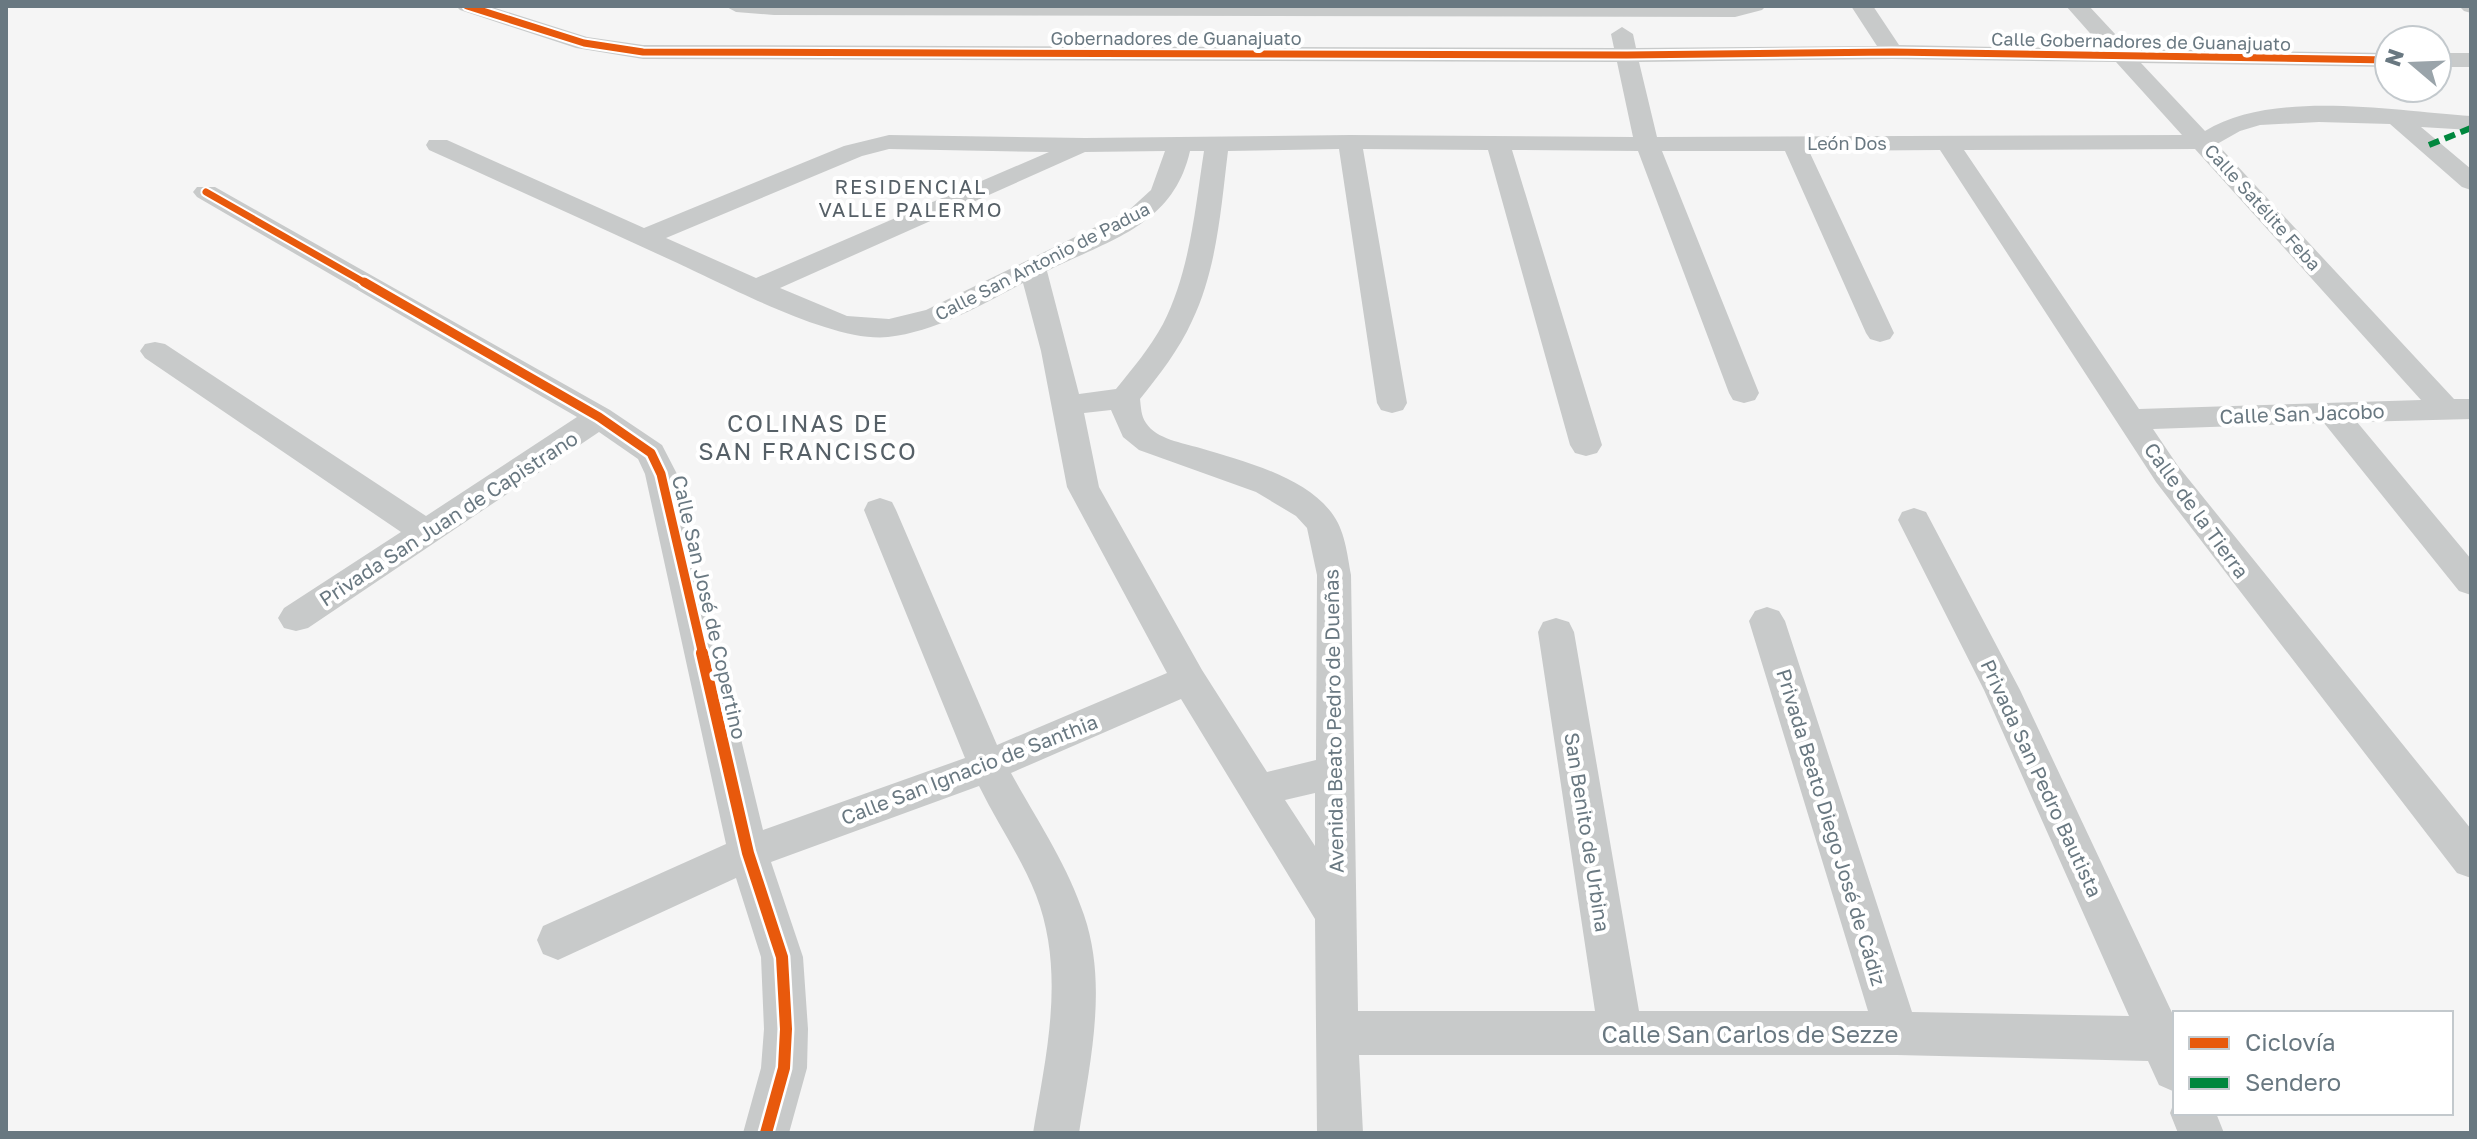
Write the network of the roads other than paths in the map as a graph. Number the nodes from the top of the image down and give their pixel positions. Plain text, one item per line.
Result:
1 (467, 6) edge
2 (736, 6) edge
3 (1755, 6) edge
4 (1862, 6) edge
5 (2077, 6) edge
6 (957, 7) edge
7 (1090, 7) edge
8 (1223, 7) edge
9 (821, 8) edge
10 (1363, 8) edge
11 (1494, 8) edge
12 (1630, 10) edge
13 (1892, 52) junction
14 (1655, 54) junction
15 (1627, 55) junction
16 (2125, 58) junction
17 (2373, 60) edge
18 (2399, 120) junction
19 (2471, 123) edge
20 (1350, 142) junction
21 (1793, 142) junction
22 (2204, 142) junction
23 (1217, 143) junction
24 (1498, 143) junction
25 (1947, 143) junction
26 (1179, 144) junction
27 (1647, 144) junction
28 (438, 145) dead end
29 (1085, 145) junction
30 (2471, 182) edge
31 (206, 192) dead end
32 (643, 238) junction
33 (1033, 269) junction
34 (756, 288) junction
35 (1880, 333) dead end
36 (155, 351) dead end
37 (1744, 393) dead end
38 (1125, 398) junction
39 (1392, 403) dead end
40 (1067, 405) junction
41 (2459, 409) edge
42 (2331, 412) junction
43 (599, 417) junction
44 (2133, 419) junction
45 (1586, 445) dead end
46 (880, 510) dead end
47 (1914, 520) dead end
48 (426, 532) junction
49 (2471, 582) edge
50 (296, 618) dead end
51 (1767, 621) dead end
52 (1556, 632) dead end
53 (1189, 680) junction
54 (988, 766) junction
55 (1334, 772) junction
56 (1260, 790) junction
57 (748, 853) junction
58 (2471, 860) edge
59 (1336, 916) junction
60 (558, 940) dead end
61 (1620, 1032) junction
62 (1336, 1033) junction
63 (1897, 1033) junction
64 (2169, 1054) edge
65 (766, 1133) edge
66 (1056, 1133) edge
67 (1340, 1133) edge

1 - 15 street, Gobernadores de Guanajuato
2 - 9 street
3 - 12 street
4 - 13 street
5 - 16 street, Calle Satélite Feba
6 - 7 street
6 - 9 street
7 - 8 street
8 - 10 street
10 - 11 street
11 - 12 street
12 - 14 street
12 - 15 street
13 - 14 street, Gobernadores de Guanajuato
13 - 16 street, Calle Gobernadores de Guanajuato
14 - 15 street, Gobernadores de Guanajuato
15 - 27 street
16 - 17 street, Calle Gobernadores de Guanajuato
16 - 22 street, Calle Satélite Feba
18 - 19 street, León Dos
18 - 22 street, León Dos
18 - 30 street
20 - 23 street, León Dos
20 - 24 street, León Dos
20 - 39 street
21 - 25 street, León Dos
21 - 27 street, León Dos
21 - 35 street
22 - 25 street, León Dos
22 - 41 street, Calle Satélite Feba
23 - 26 street, León Dos
23 - 38 street
24 - 27 street, León Dos
24 - 45 street
25 - 44 street, Calle de la Tierra
26 - 29 street, León Dos
26 - 33 street, Calle San Antonio de Padua
27 - 37 street
28 - 32 street, Calle San Antonio de Padua
29 - 32 street, León Dos
29 - 34 street
31 - 43 street, Calle San José de Copertino
32 - 34 street, Calle San Antonio de Padua
33 - 34 street, Calle San Antonio de Padua
33 - 40 street, Avenida Beato Pedro de Dueñas
36 - 48 street
38 - 40 street
38 - 55 street, Avenida Beato Pedro de Dueñas
40 - 53 street, Avenida Beato Pedro de Dueñas
41 - 42 street, Calle San Jacobo
42 - 44 street, Calle San Jacobo
42 - 49 street
43 - 48 street, Privada San Juan de Capistrano
43 - 57 street, Calle San José de Copertino
44 - 58 street, Calle de la Tierra
46 - 54 street
47 - 64 street, Privada San Pedro Bautista
48 - 50 street, Privada San Juan de Capistrano
51 - 63 street, Privada Beato Diego José de Cádiz
52 - 61 street, San Benito de Urbina
53 - 54 street, Calle San Ignacio de Santhia
53 - 56 street, Avenida Beato Pedro de Dueñas
54 - 57 street, Calle San Ignacio de Santhia
54 - 66 street
55 - 56 street
55 - 59 street, Avenida Beato Pedro de Dueñas
56 - 59 street, Avenida Beato Pedro de Dueñas
57 - 60 street, Calle San Ignacio de Santhia
57 - 65 street, Calle San José de Copertino
59 - 62 street, Avenida Beato Pedro de Dueñas
61 - 62 street, Calle San Carlos de Sezze
61 - 63 street, Calle San Carlos de Sezze
62 - 67 street, Avenida Beato Pedro de Dueñas
63 - 64 street, Calle San Carlos de Sezze

